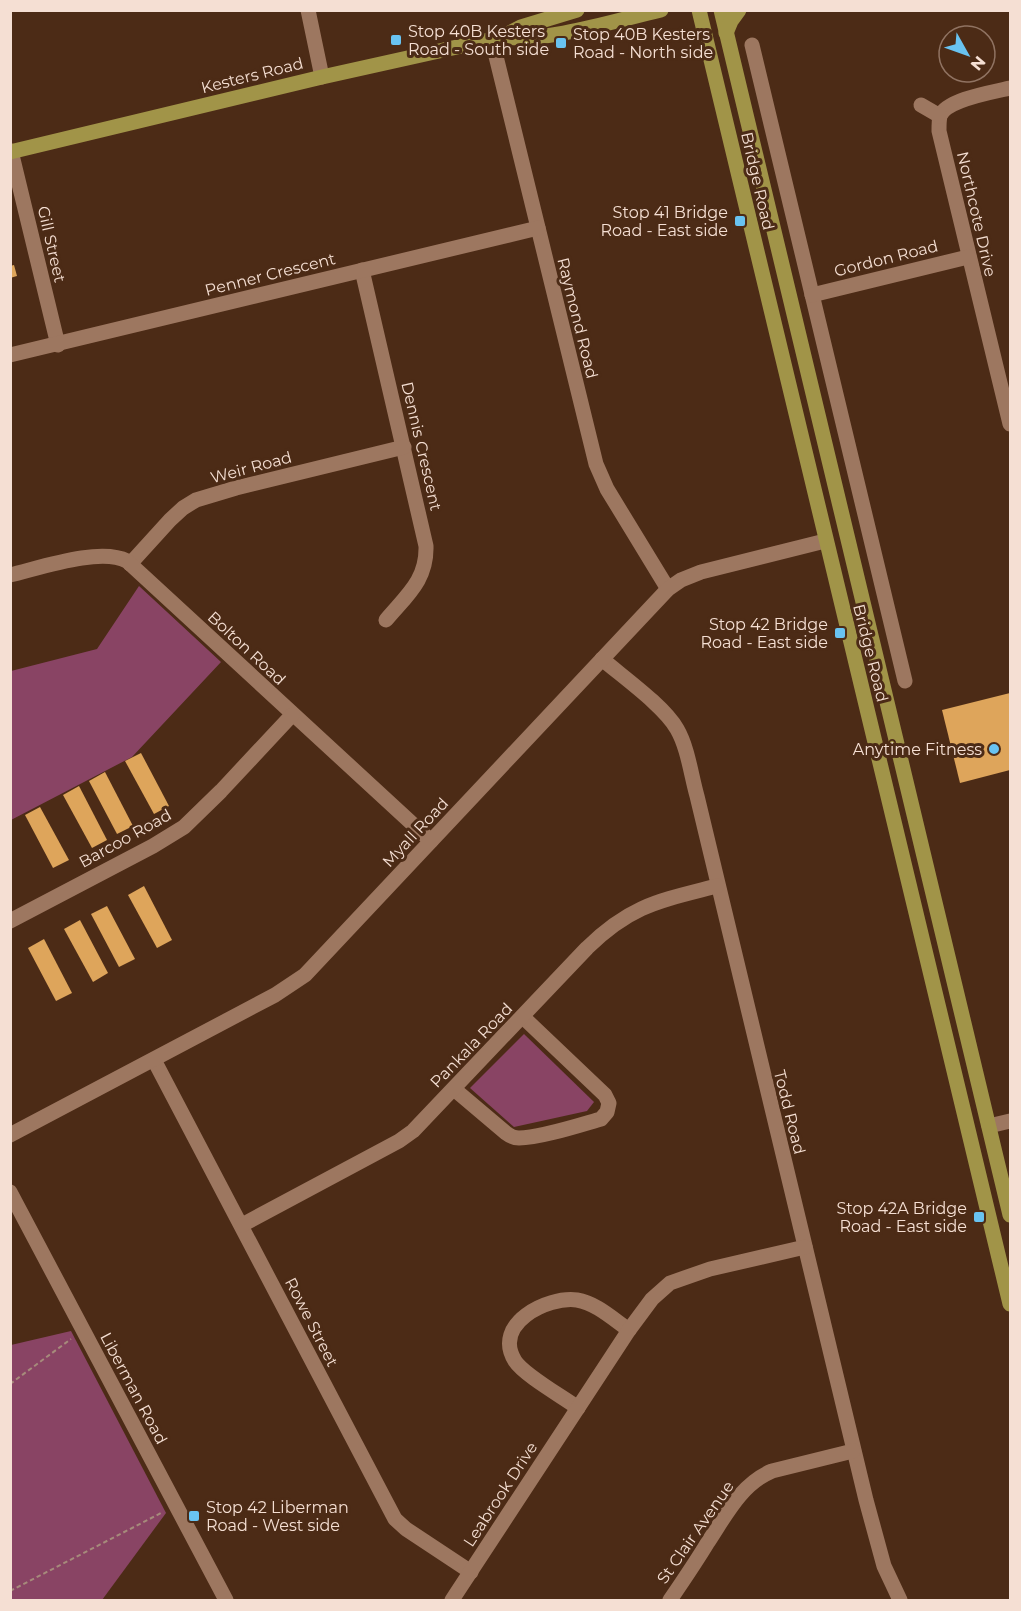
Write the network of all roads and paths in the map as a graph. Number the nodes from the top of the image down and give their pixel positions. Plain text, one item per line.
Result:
1 (308, 10) edge
2 (577, 10) edge
3 (661, 10) edge
4 (699, 10) edge
5 (721, 10) edge
6 (739, 10) edge
7 (726, 33) junction
8 (497, 38) junction
9 (752, 45) dead end
10 (322, 77) junction
11 (1011, 88) edge
12 (921, 105) dead end
13 (940, 116) junction
14 (11, 151) edge
15 (538, 228) junction
16 (968, 257) junction
17 (362, 270) junction
18 (812, 295) junction
19 (58, 345) junction
20 (10, 355) edge
21 (1011, 424) edge
22 (404, 447) junction
23 (847, 536) junction
24 (825, 541) junction
25 (130, 564) junction
26 (10, 575) edge
27 (668, 589) junction
28 (386, 620) dead end
29 (602, 659) junction
30 (905, 681) dead end
31 (292, 715) junction
32 (431, 841) junction
33 (717, 886) junction
34 (10, 921) edge
35 (523, 1017) junction
36 (154, 1060) junction
37 (454, 1089) junction
38 (1011, 1121) edge
39 (989, 1126) junction
40 (969, 1131) junction
41 (10, 1135) edge
42 (10, 1192) edge
43 (1009, 1207) edge
44 (242, 1225) junction
45 (805, 1247) junction
46 (1011, 1304) edge
47 (629, 1330) junction
48 (72, 1338) dead end
49 (10, 1384) edge
50 (578, 1408) junction
51 (853, 1451) junction
52 (168, 1509) dead end
53 (471, 1572) junction
54 (10, 1591) edge
55 (226, 1600) edge
56 (452, 1600) edge
57 (670, 1600) edge
58 (900, 1600) edge

1 - 10 street
2 - 8 main road, Kesters Road
3 - 8 main road, Kesters Road
4 - 24 main road, Bridge Road
5 - 7 main road, Bridge Road
6 - 7 main road
7 - 23 main road, Bridge Road
8 - 10 main road, Kesters Road
8 - 15 street, Raymond Road
9 - 18 street, Bridge Road
10 - 14 main road, Kesters Road
11 - 13 street
12 - 13 street
13 - 16 street, Northcote Drive
14 - 19 street, Gill Street
15 - 17 street, Penner Crescent
15 - 27 street, Raymond Road
16 - 18 street, Gordon Road
16 - 21 street, Northcote Drive
17 - 19 street, Penner Crescent
17 - 22 street, Dennis Crescent
18 - 30 street, Bridge Road
19 - 20 street, Penner Crescent
22 - 25 street, Weir Road
22 - 28 street, Dennis Crescent
23 - 24 main road
23 - 39 main road, Bridge Road
24 - 27 street, Myall Road
24 - 40 main road, Bridge Road
25 - 26 street, Bolton Road
25 - 31 street, Bolton Road
27 - 29 street, Myall Road
29 - 32 street, Myall Road
29 - 33 street, Todd Road
31 - 32 street, Bolton Road
31 - 34 street, Barcoo Road
32 - 36 street, Myall Road
33 - 35 street, Pankala Road
33 - 45 street, Todd Road
35 - 37 street, Pankala Road
35 - 37 street
36 - 41 street, Myall Road
36 - 44 street, Rowe Street
37 - 44 street, Pankala Road
38 - 39 street
39 - 40 main road
39 - 43 main road, Bridge Road
40 - 46 main road, Bridge Road
42 - 55 street, Liberman Road
44 - 53 street, Rowe Street
45 - 47 street, Leabrook Drive
45 - 51 street, Todd Road
47 - 50 street, Leabrook Drive
47 - 50 street
48 - 49 path
50 - 53 street, Leabrook Drive
51 - 57 street, St Clair Avenue
51 - 58 street, Todd Road
52 - 54 path
53 - 56 street, Leabrook Drive

